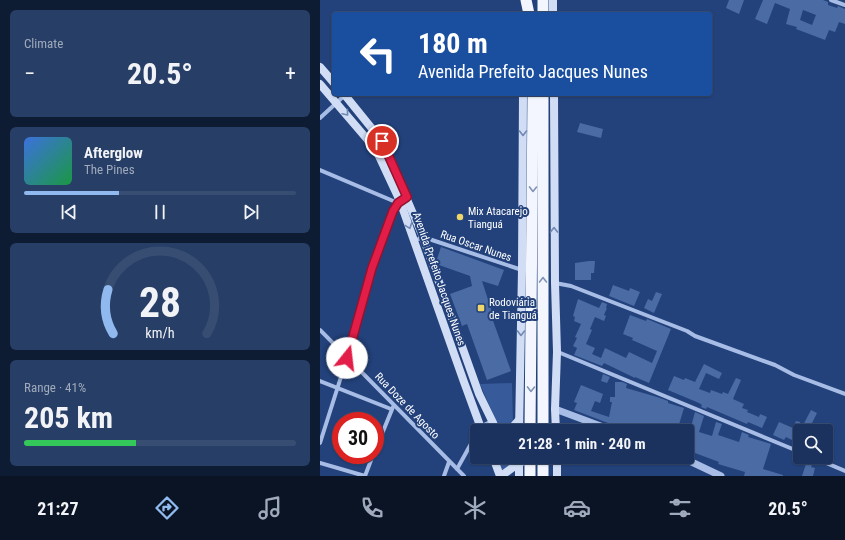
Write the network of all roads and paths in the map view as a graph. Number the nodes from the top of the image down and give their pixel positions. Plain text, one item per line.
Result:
1 (525, 0) edge
2 (532, 0) edge
3 (554, 0) edge
4 (831, 0) edge
5 (845, 5) edge
6 (523, 12) edge
7 (530, 12) edge
8 (531, 12) edge
9 (553, 12) edge
10 (320, 67) edge
11 (332, 81) edge
12 (320, 84) edge
13 (342, 96) edge
14 (346, 96) edge
15 (523, 96) edge
16 (533, 96) edge
17 (543, 96) edge
18 (554, 96) edge
19 (336, 102) junction
20 (320, 118) edge
21 (320, 170) edge
22 (402, 200) junction
23 (423, 237) junction
24 (414, 241) junction
25 (434, 268) junction
26 (522, 270) junction
27 (424, 271) junction
28 (555, 283) junction
29 (446, 300) junction
30 (436, 304) junction
31 (320, 330) edge
32 (457, 332) junction
33 (447, 335) junction
34 (557, 352) junction
35 (347, 358) junction
36 (467, 362) junction
37 (458, 365) junction
38 (320, 381) edge
39 (338, 388) junction
40 (479, 394) junction
41 (845, 394) edge
42 (470, 397) junction
43 (393, 407) junction
44 (555, 408) junction
45 (519, 420) junction
46 (492, 421) junction
47 (478, 424) edge
48 (488, 424) edge
49 (494, 424) edge
50 (515, 424) edge
51 (519, 424) edge
52 (530, 424) edge
53 (543, 424) edge
54 (556, 424) edge
55 (596, 424) edge
56 (384, 429) edge
57 (320, 443) edge
58 (470, 447) edge
59 (793, 449) edge
60 (449, 462) junction
61 (320, 463) edge
62 (694, 463) edge
63 (370, 464) edge
64 (496, 464) edge
65 (516, 464) edge
66 (521, 464) edge
67 (524, 464) edge
68 (549, 464) edge
69 (554, 464) edge
70 (828, 464) edge
71 (457, 470) junction
72 (845, 471) edge
73 (365, 476) edge
74 (444, 476) edge
75 (464, 476) edge
76 (500, 476) edge
77 (519, 476) edge
78 (530, 476) edge
79 (542, 476) edge
80 (557, 476) edge
81 (721, 476) edge

1 - 6 main road
1 - 7 highway
2 - 8 highway
3 - 9 main road
4 - 5 street
10 - 11 main road
12 - 19 main road, Avenida Prefeito Jacques Nunes
13 - 19 street
14 - 22 main road, Avenida Prefeito Jacques Nunes
15 -> 26 main road
16 -> 52 highway
53 -> 17 highway
28 -> 18 main road
19 - 20 street
19 -> 22 main road, Avenida Prefeito Jacques Nunes
21 - 22 street
22 - 23 main road, Avenida Prefeito Jacques Nunes
22 -> 24 main road, Avenida Prefeito Jacques Nunes
22 - 35 street
23 - 24 street
23 - 25 main road, Avenida Prefeito Jacques Nunes
23 - 26 street, Rua Oscar Nunes
24 - 27 main road, Avenida Prefeito Jacques Nunes
25 - 27 main road
25 - 29 main road, Avenida Prefeito Jacques Nunes
26 -> 45 main road
27 - 30 main road, Avenida Prefeito Jacques Nunes
28 - 34 main road
28 - 41 street
29 - 30 main road
29 - 32 main road, Avenida Prefeito Jacques Nunes
30 - 33 main road, Avenida Prefeito Jacques Nunes
31 - 35 street, Rua Doze de Agosto
32 - 33 main road
32 - 36 main road, Avenida Prefeito Jacques Nunes
33 - 37 main road, Avenida Prefeito Jacques Nunes
34 - 44 main road
34 - 59 street
35 - 39 street
35 - 43 street, Rua Doze de Agosto
36 - 37 main road
36 - 40 main road, Avenida Prefeito Jacques Nunes
37 - 42 main road, Avenida Prefeito Jacques Nunes
38 - 39 street
39 - 43 street
39 - 57 street
40 - 42 main road
40 - 46 main road, Avenida Prefeito Jacques Nunes
42 - 47 main road, Avenida Prefeito Jacques Nunes
43 - 56 street
43 - 60 street, Rua Doze de Agosto
44 - 54 main road
44 - 55 street
45 - 50 main road
45 - 51 main road
46 - 48 street
46 - 49 main road, Avenida Prefeito Jacques Nunes
58 - 71 street
60 - 71 street, Rua Doze de Agosto
60 - 74 street
61 - 73 street
62 - 81 street
63 - 73 street
64 - 76 main road
65 - 76 main road
66 - 77 main road
67 - 78 highway
68 - 79 highway
69 - 80 main road
70 - 72 street
71 - 75 street, Rua Doze de Agosto

